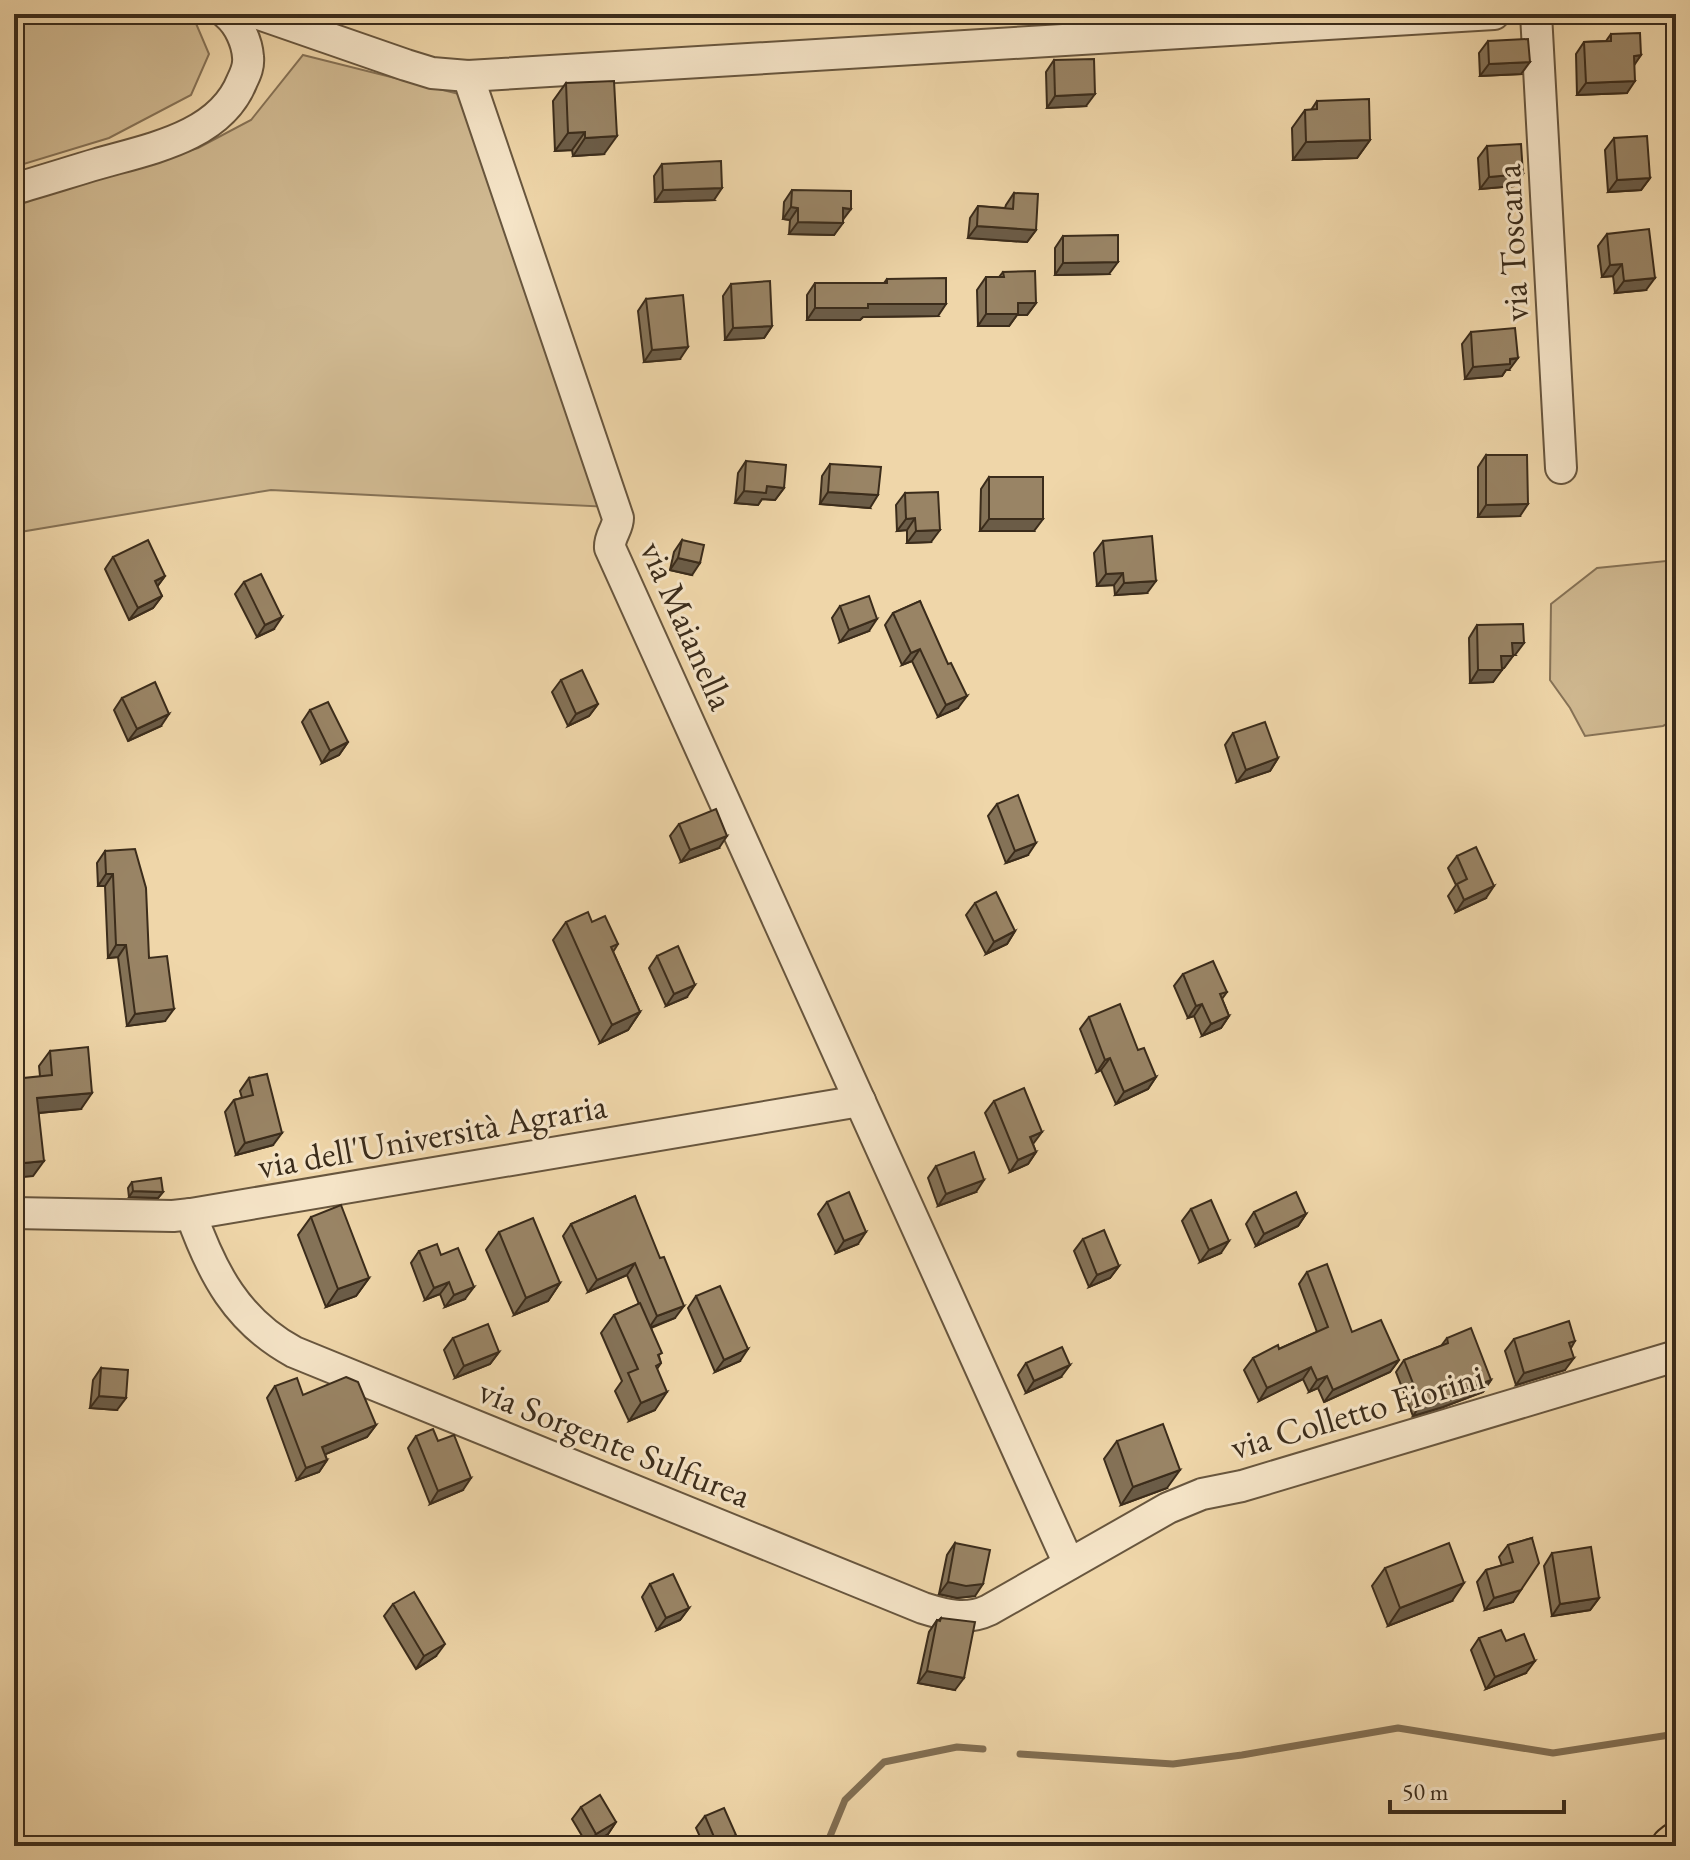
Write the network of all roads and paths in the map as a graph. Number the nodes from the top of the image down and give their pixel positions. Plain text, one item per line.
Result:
1 (227, 14) edge
2 (259, 14) edge
3 (1494, 14) edge
4 (1536, 14) edge
5 (468, 76) junction
6 (14, 189) edge
7 (1561, 468) dead end
8 (860, 1101) junction
9 (14, 1213) edge
10 (191, 1214) junction
11 (1676, 1356) edge
12 (1069, 1564) junction
13 (1676, 1842) edge
14 (1671, 1846) edge

1 - 6 street
2 - 5 street
3 - 5 street
4 - 7 street, via Toscana
5 - 8 street, via Maianella
8 - 10 street, via dell'Università Agraria
8 - 12 street, via Maianella
9 - 10 street, via dell'Università Agraria
10 - 12 street, via Sorgente Sulfurea
11 - 12 street, via Colletto Fiorini
13 - 14 main road

